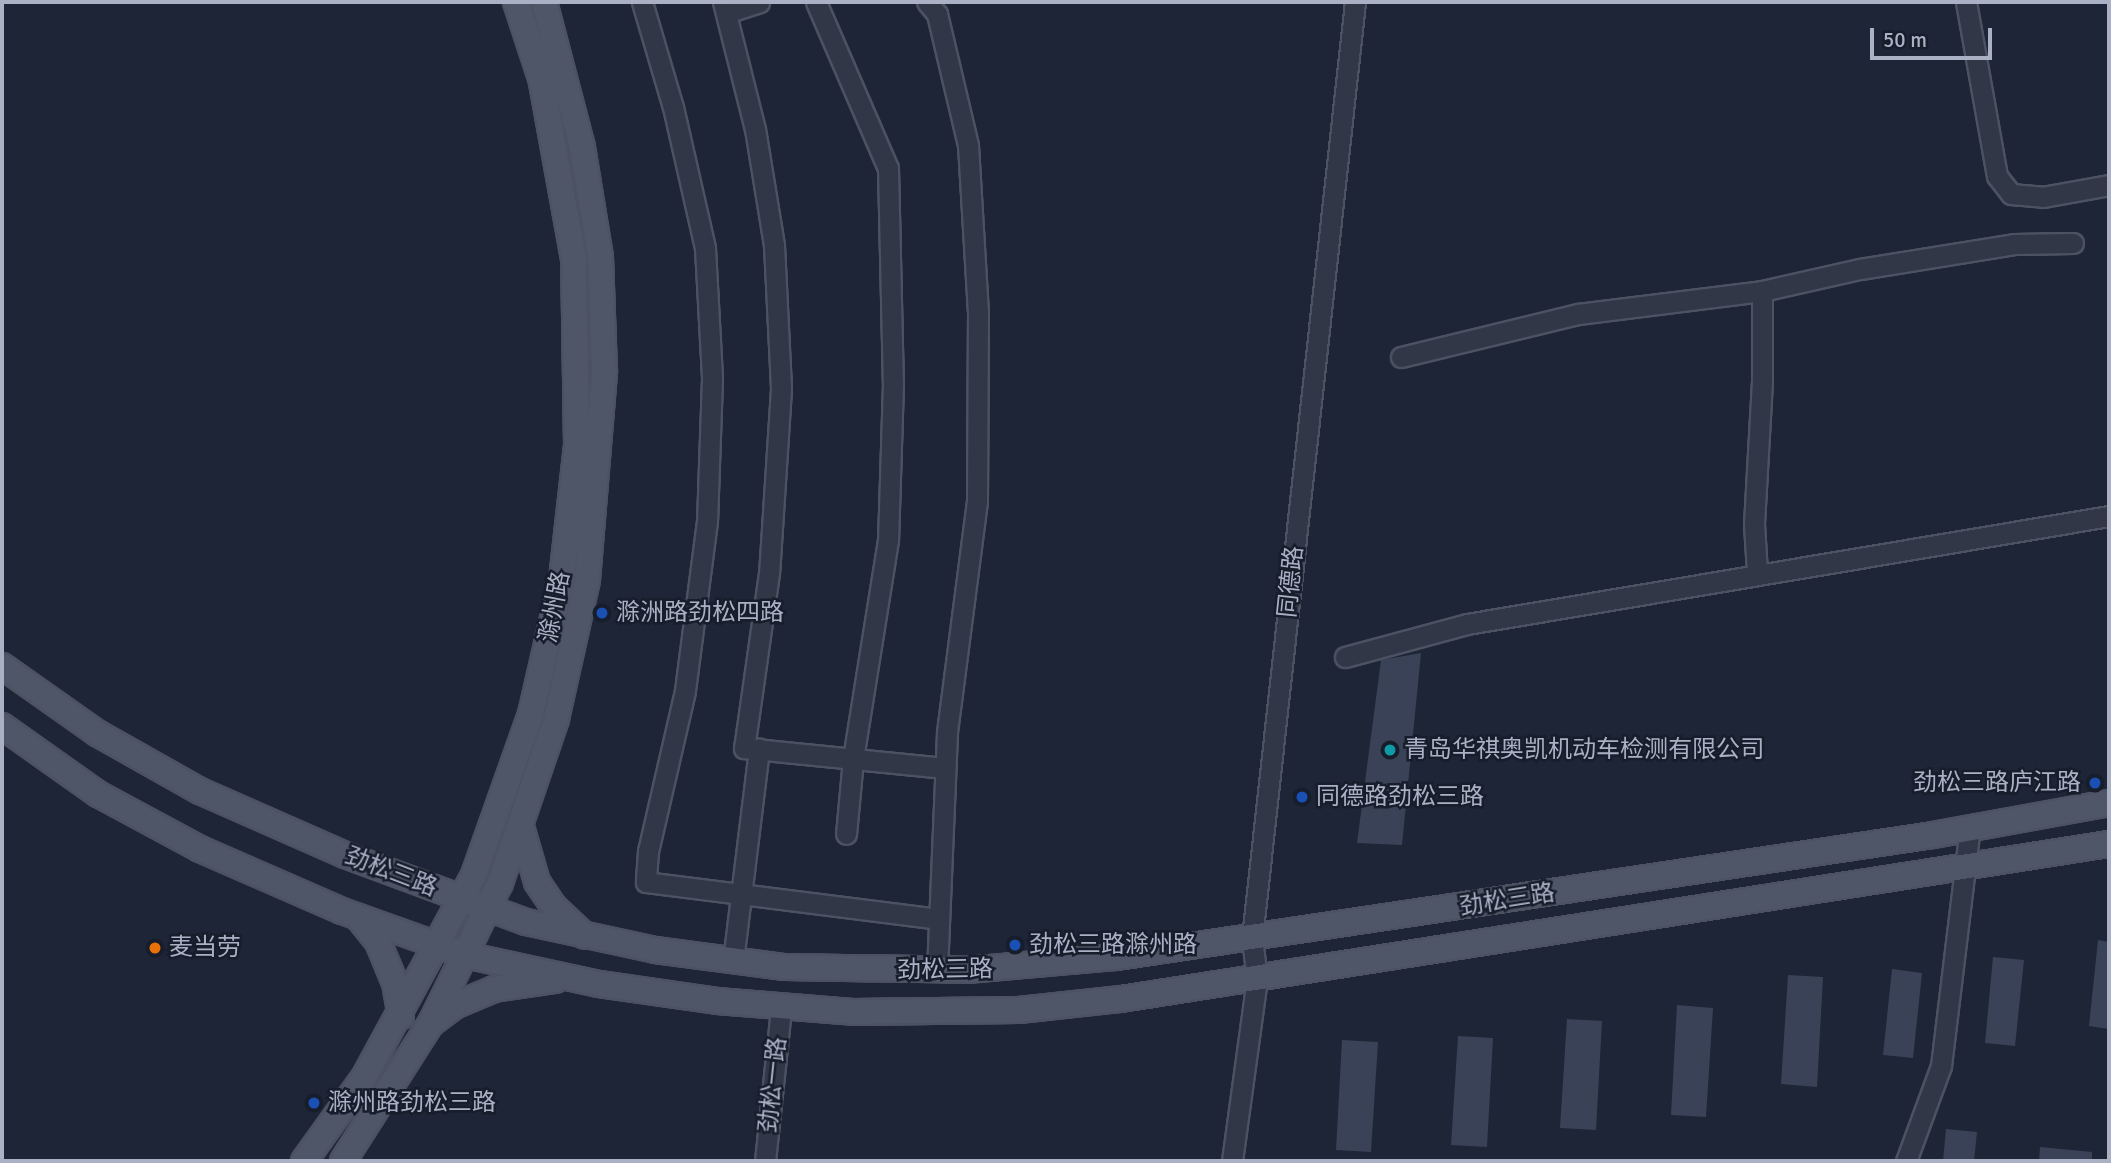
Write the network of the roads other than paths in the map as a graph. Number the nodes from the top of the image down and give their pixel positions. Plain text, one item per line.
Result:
1 (516, 2) edge
2 (544, 2) edge
3 (642, 2) edge
4 (759, 2) edge
5 (816, 2) edge
6 (927, 2) edge
7 (1355, 2) edge
8 (1966, 2) edge
9 (724, 7) edge
10 (2109, 185) edge
11 (2073, 243) dead end
12 (1762, 291) junction
13 (1401, 357) dead end
14 (2109, 516) edge
15 (1757, 572) junction
16 (1345, 657) dead end
17 (2, 666) edge
18 (2, 726) edge
19 (759, 750) junction
20 (853, 759) junction
21 (945, 768) junction
22 (2109, 803) edge
23 (1970, 828) junction
24 (522, 830) junction
25 (846, 834) dead end
26 (2109, 844) edge
27 (1966, 866) junction
28 (742, 894) junction
29 (462, 899) junction
30 (488, 909) junction
31 (358, 916) junction
32 (939, 919) junction
33 (586, 936) junction
34 (1252, 938) junction
35 (440, 945) junction
36 (465, 955) junction
37 (733, 961) junction
38 (936, 970) junction
39 (569, 978) junction
40 (1256, 979) junction
41 (781, 1008) junction
42 (401, 1016) junction
43 (431, 1023) junction
44 (304, 1161) edge
45 (343, 1161) edge
46 (765, 1161) edge
47 (1232, 1161) edge
48 (1906, 1161) edge

1 - 29 main road, 滁州路
2 - 24 main road, 滁州路
3 - 28 street
4 - 9 street
5 - 20 street
6 - 21 street
7 - 34 street, 同德路
8 - 10 street
9 - 19 street
11 - 12 street
12 - 13 street
12 - 15 street
14 - 15 street
15 - 16 street
17 - 29 main road, 劲松三路
18 - 31 main road, 劲松三路
19 - 20 street
19 - 28 street
20 - 21 street
20 - 25 street
21 - 32 street
22 - 23 main road, 劲松三路
23 - 27 street
23 - 34 main road, 劲松三路
24 - 30 main road, 滁州路
24 - 33 main road
26 - 27 main road, 劲松三路
27 - 40 main road, 劲松三路
27 - 48 street
28 - 32 street
28 - 37 street
29 - 30 main road, 劲松三路
29 - 35 main road, 滁州路
30 - 33 main road, 劲松三路
30 - 36 main road, 滁州路
31 - 35 main road, 劲松三路
31 - 42 main road
32 - 38 street
33 - 37 main road, 劲松三路
34 - 38 main road, 劲松三路
34 - 40 street, 同德路
35 - 36 main road, 劲松三路
35 - 42 main road, 滁州路
36 - 39 main road, 劲松三路
36 - 43 main road, 滁州路
37 - 38 main road, 劲松三路
39 - 41 main road, 劲松三路
39 - 43 main road
40 - 41 main road, 劲松三路
40 - 47 street, 同德路
41 - 46 street, 劲松一路
42 - 44 main road, 滁州路
43 - 45 main road, 滁州路

